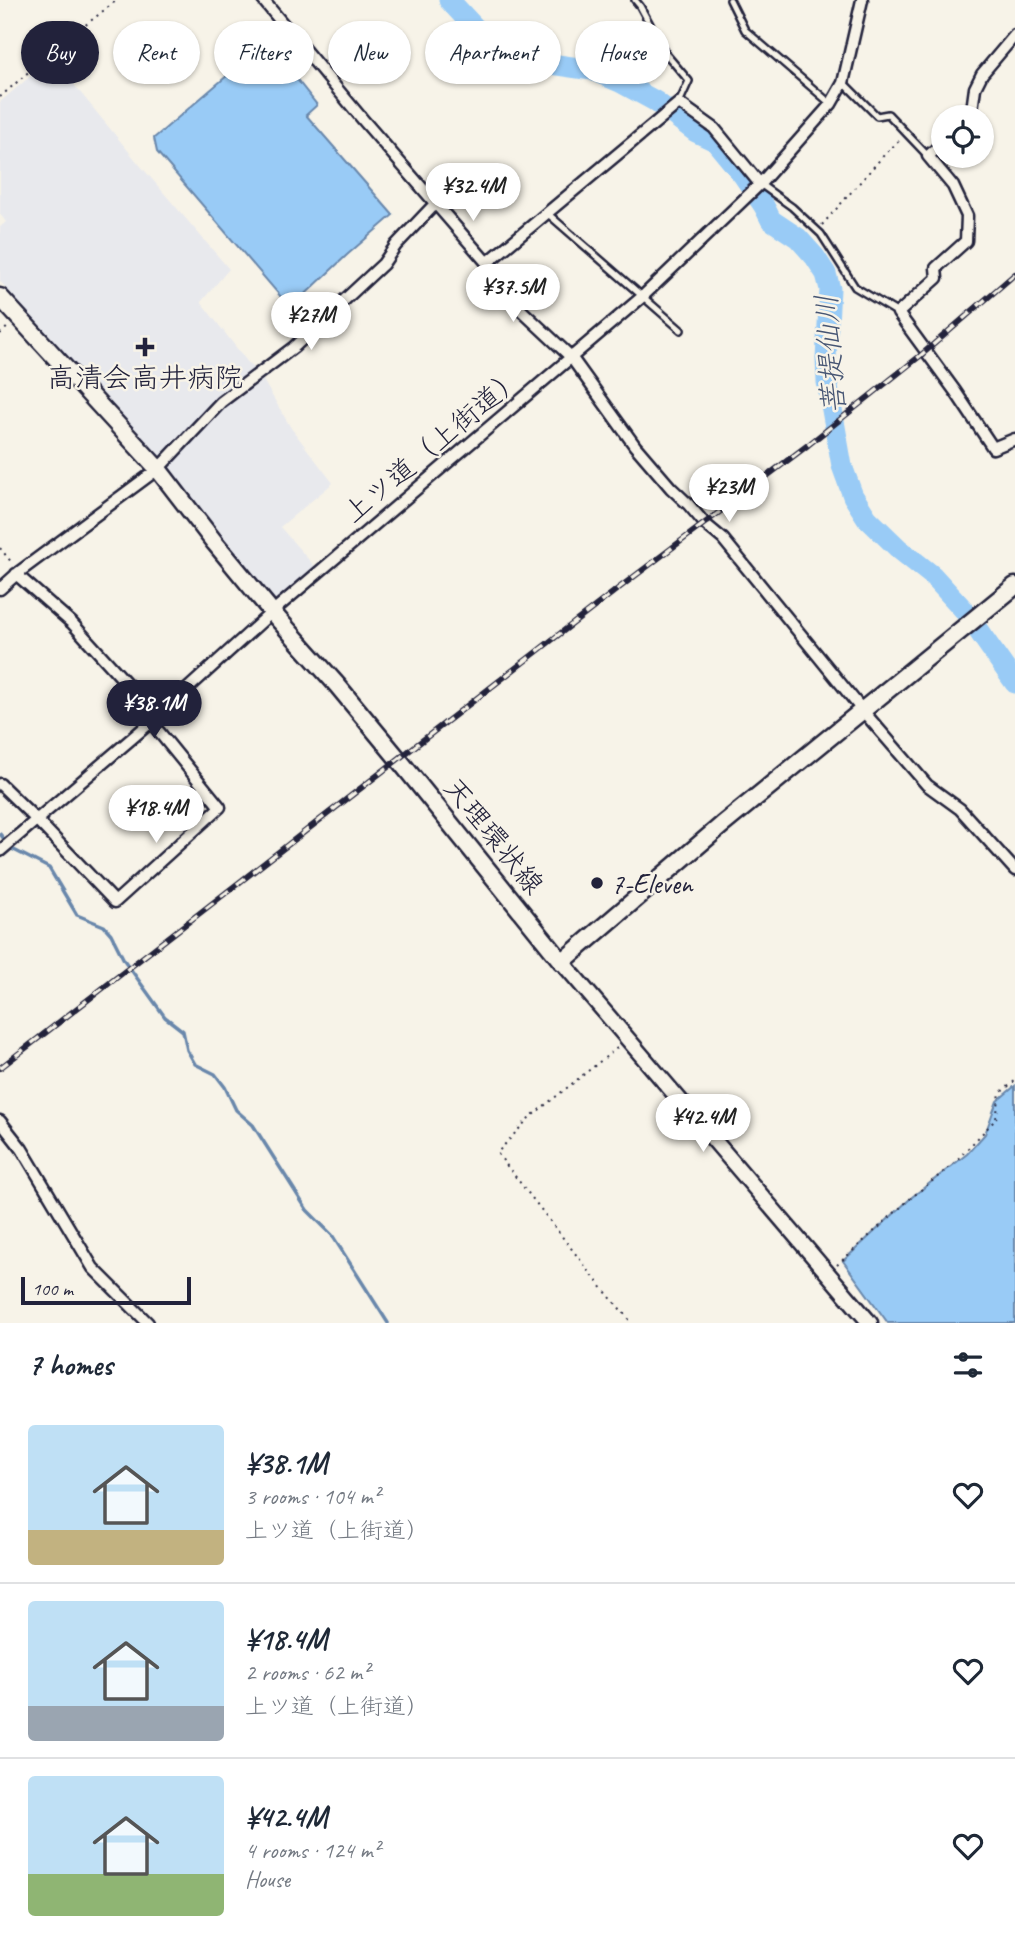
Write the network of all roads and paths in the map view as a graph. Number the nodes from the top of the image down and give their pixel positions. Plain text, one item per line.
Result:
1 (117, 0) edge
2 (263, 0) edge
3 (635, 0) edge
4 (730, 0) edge
5 (862, 0) edge
6 (1015, 36) edge
7 (843, 83) junction
8 (0, 97) edge
9 (679, 103) junction
10 (831, 104) junction
11 (973, 105) edge
12 (906, 134) junction
13 (931, 153) edge
14 (928, 156) junction
15 (760, 184) junction
16 (435, 204) junction
17 (547, 213) junction
18 (817, 231) junction
19 (487, 263) junction
20 (642, 297) junction
21 (0, 298) edge
22 (898, 313) junction
23 (681, 330) dead end
24 (571, 357) junction
25 (1015, 439) edge
26 (158, 469) junction
27 (0, 548) edge
28 (18, 573) junction
29 (1015, 586) edge
30 (0, 589) edge
31 (272, 612) junction
32 (863, 711) junction
33 (154, 720) junction
34 (0, 784) edge
35 (36, 819) junction
36 (5, 846) edge
37 (1015, 870) edge
38 (562, 962) junction
39 (628, 1039) junction
40 (1015, 1081) edge
41 (0, 1121) edge
42 (828, 1274) junction
43 (148, 1323) edge
44 (632, 1323) edge
45 (870, 1323) edge

1 - 8 path
2 - 16 street
3 - 9 lane
4 - 10 lane
5 - 7 street, 上ツ道（上街道）
6 - 11 street
7 - 10 street, 上ツ道（上街道）
7 - 12 lane
9 - 15 street
9 - 17 street
10 - 15 street, 上ツ道（上街道）
12 - 14 lane
12 - 18 path
13 - 14 street
14 - 22 street
15 - 18 lane
15 - 20 street, 上ツ道（上街道）
16 - 19 street
16 - 26 street
17 - 19 street
17 - 20 lane
18 - 22 lane
19 - 24 street
20 - 23 lane
20 - 24 street, 上ツ道（上街道）
21 - 26 main road, 天理環状線
22 - 25 street
24 - 31 street, 上ツ道（上街道）
24 - 32 street
26 - 28 street
26 - 31 main road, 天理環状線
27 - 28 path
28 - 30 street
28 - 33 street
29 - 32 main road
31 - 33 street, 上ツ道（上街道）
31 - 38 main road, 天理環状線
32 - 37 street
32 - 38 main road
33 - 35 street, 上ツ道（上街道）
33 - 35 street
34 - 35 street
35 - 36 street, 上ツ道（上街道）
38 - 39 street
39 - 42 street
39 - 44 path
40 - 42 path
41 - 43 street
42 - 45 street

